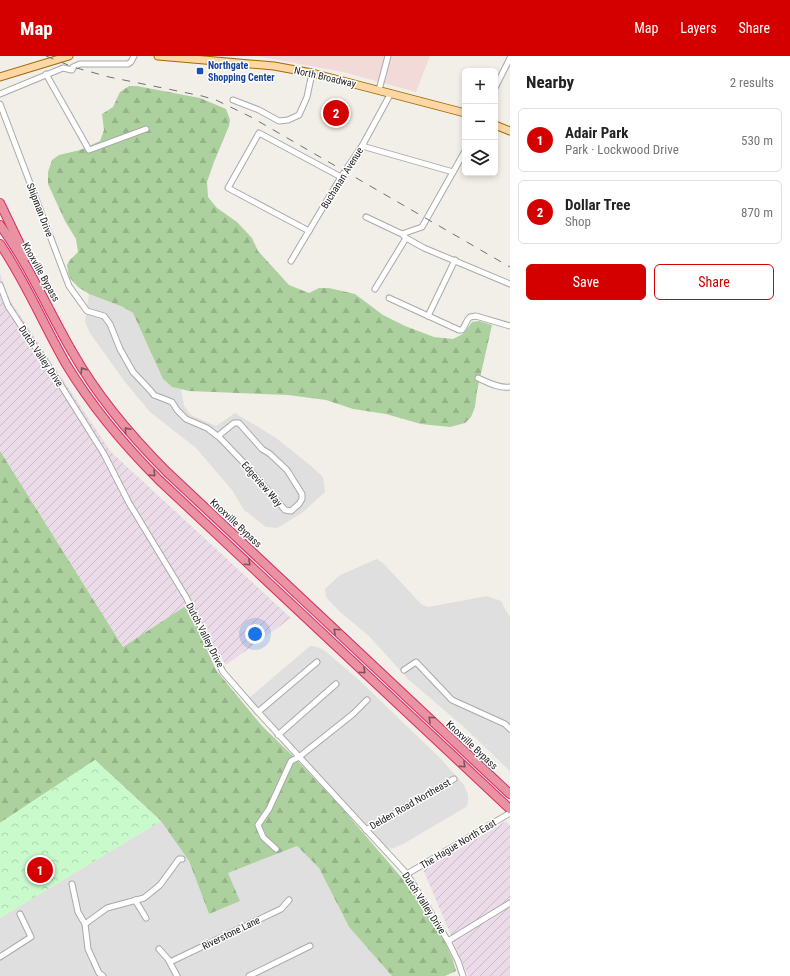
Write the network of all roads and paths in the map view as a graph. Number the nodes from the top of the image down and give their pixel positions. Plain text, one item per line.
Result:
1 (69, 56) edge
2 (76, 56) edge
3 (134, 56) edge
4 (158, 56) edge
5 (388, 56) edge
6 (510, 58) edge
7 (312, 73) junction
8 (46, 74) junction
9 (0, 77) edge
10 (498, 82) edge
11 (379, 90) junction
12 (0, 94) edge
13 (391, 94) junction
14 (232, 100) dead end
15 (0, 104) edge
16 (462, 112) edge
17 (498, 126) edge
18 (146, 129) dead end
19 (510, 131) edge
20 (362, 146) junction
21 (462, 158) edge
22 (453, 172) junction
23 (341, 177) junction
24 (0, 203) edge
25 (366, 217) dead end
26 (0, 226) edge
27 (309, 231) junction
28 (404, 236) junction
29 (0, 244) edge
30 (0, 254) edge
31 (455, 260) junction
32 (291, 261) dead end
33 (510, 284) edge
34 (0, 285) edge
35 (38, 285) junction
36 (375, 289) dead end
37 (389, 298) dead end
38 (87, 311) joint
39 (428, 316) junction
40 (510, 326) edge
41 (478, 378) dead end
42 (510, 387) edge
43 (218, 436) junction
44 (135, 455) junction
45 (317, 662) dead end
46 (404, 670) dead end
47 (336, 684) dead end
48 (367, 700) dead end
49 (258, 712) junction
50 (510, 729) edge
51 (278, 735) junction
52 (299, 757) junction
53 (454, 779) dead end
54 (510, 794) edge
55 (510, 809) edge
56 (510, 813) edge
57 (366, 830) junction
58 (276, 849) dead end
59 (182, 858) dead end
60 (406, 874) junction
61 (72, 884) dead end
62 (135, 900) junction
63 (289, 900) dead end
64 (510, 903) edge
65 (20, 914) dead end
66 (146, 918) dead end
67 (85, 924) junction
68 (448, 941) junction
69 (310, 946) dead end
70 (159, 949) dead end
71 (0, 957) edge
72 (170, 962) junction
73 (103, 976) edge
74 (177, 976) edge
75 (248, 976) edge
76 (463, 976) edge

1 - 2 main road
1 - 9 main road
3 - 8 street
4 - 7 main road, North Broadway
5 - 11 street
6 - 10 street
7 - 11 main road, North Broadway
7 - 14 street
8 - 12 street
8 - 18 street
11 - 13 main road, North Broadway
13 - 16 main road, North Broadway
13 - 20 street, Buchanan Avenue
15 - 38 street, Shipman Drive
17 - 19 main road
20 - 22 street
20 - 23 street, Buchanan Avenue
21 - 22 street
22 - 28 street
23 - 27 street, Buchanan Avenue
23 - 27 street
24 - 35 highway
25 - 28 street
26 - 35 highway, Knoxville Bypass
27 - 32 street, Buchanan Avenue
28 - 31 street
28 - 36 street
29 - 44 highway, Knoxville Bypass
30 - 44 highway
31 - 33 street
31 - 39 street
34 - 49 street, Dutch Valley Drive
54 -> 35 highway, Knoxville Bypass
37 - 39 street
38 - 43 street, Edgeview Way
39 - 40 street
41 - 42 street
43 - 43 street, Edgeview Way
44 -> 55 highway, Knoxville Bypass
45 - 49 street
46 - 50 street
47 - 51 street
48 - 52 street
49 - 51 street, Dutch Valley Drive
51 - 52 street, Dutch Valley Drive
52 - 57 street, Dutch Valley Drive
52 - 58 street
53 - 57 street, Delden Road Northeast
56 - 60 street, The Hague North East
57 - 60 street, Dutch Valley Drive
59 - 62 street
60 - 68 street, Dutch Valley Drive
61 - 67 street
62 - 66 street
62 - 67 street
63 - 72 street, Riverstone Lane
64 - 68 street
65 - 71 street
67 - 73 street
68 - 76 street, Dutch Valley Drive
69 - 75 street
70 - 72 street
72 - 74 street

